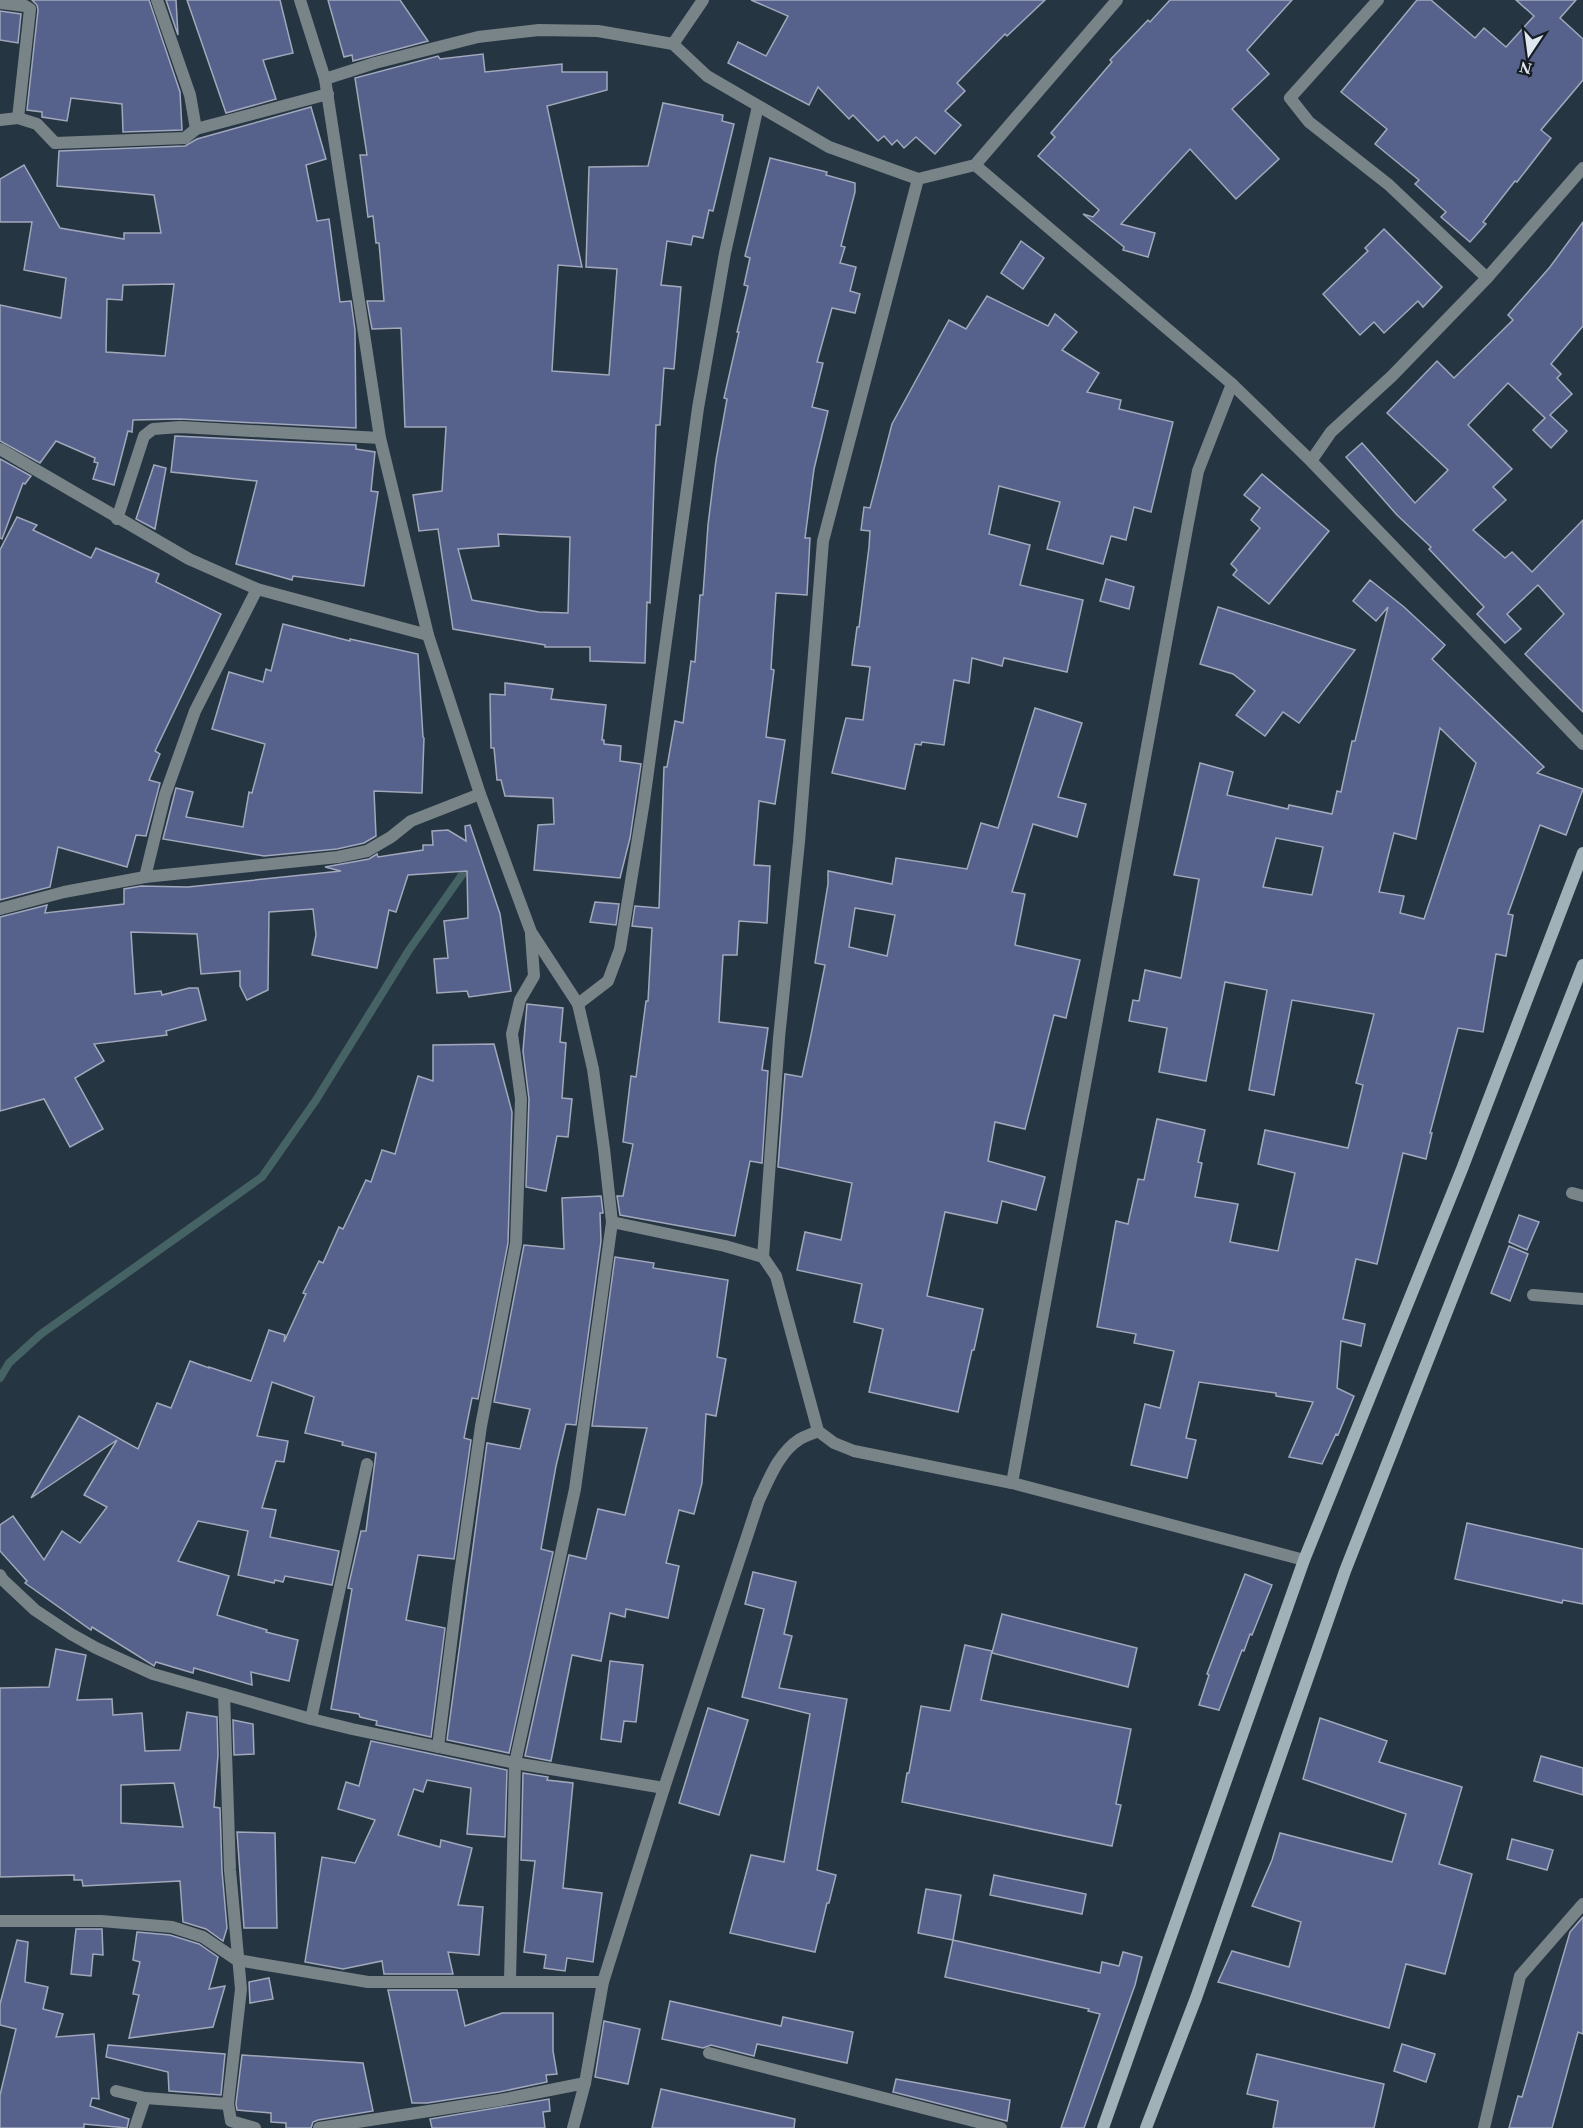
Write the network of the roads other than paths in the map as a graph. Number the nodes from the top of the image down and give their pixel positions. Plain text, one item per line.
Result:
1 (157, 0) edge
2 (300, 0) edge
3 (1117, 0) edge
4 (1378, 0) edge
5 (701, 1) edge
6 (0, 3) edge
7 (674, 44) junction
8 (325, 79) junction
9 (328, 94) junction
10 (758, 106) junction
11 (18, 118) junction
12 (0, 120) edge
13 (196, 129) junction
14 (975, 165) junction
15 (1583, 168) edge
16 (918, 179) junction
17 (1487, 278) junction
18 (1232, 384) junction
19 (380, 438) junction
20 (0, 449) edge
21 (1311, 461) junction
22 (117, 519) junction
23 (257, 589) junction
24 (428, 635) junction
25 (1583, 744) edge
26 (480, 795) junction
27 (1583, 853) edge
28 (145, 877) junction
29 (0, 909) edge
30 (531, 933) junction
31 (1583, 965) edge
32 (578, 1004) junction
33 (612, 1222) junction
34 (763, 1257) junction
35 (1533, 1295) dead end
36 (1583, 1299) edge
37 (818, 1431) junction
38 (367, 1464) dead end
39 (1012, 1483) junction
40 (1304, 1560) junction
41 (0, 1575) edge
42 (224, 1694) junction
43 (310, 1719) junction
44 (438, 1747) junction
45 (515, 1763) junction
46 (664, 1788) junction
47 (1583, 1904) edge
48 (0, 1921) edge
49 (237, 1960) junction
50 (510, 1981) junction
51 (603, 1982) junction
52 (709, 2053) dead end
53 (585, 2083) junction
54 (116, 2091) dead end
55 (145, 2098) junction
56 (228, 2104) junction
57 (232, 2124) edge
58 (135, 2128) edge
59 (255, 2128) edge
60 (319, 2128) edge
61 (573, 2128) edge
62 (1001, 2128) edge
63 (1103, 2128) edge
64 (1146, 2128) edge
65 (1484, 2128) edge

1 - 13 street
2 - 8 street
3 - 14 street
4 - 17 street
5 - 7 street
6 - 11 street
7 - 8 street
7 - 10 street
8 - 9 street
9 - 13 street
9 - 19 street
10 - 16 street
10 - 32 street
11 - 12 street
11 - 13 street
14 - 16 street
14 - 18 street
15 - 17 street
16 - 34 street
17 - 21 street
18 - 21 street
18 - 39 street
19 - 22 street
19 - 24 street
20 - 22 street
21 - 25 street
22 - 23 street
23 - 24 street
23 - 28 street
24 - 26 street
26 - 28 street
26 - 30 street
27 - 40 main road
28 - 29 street
30 - 32 street
30 - 44 street
31 - 64 main road
32 - 33 street
33 - 34 street
33 - 45 street
34 - 37 street
35 - 36 street
37 - 39 street
37 - 46 street
38 - 43 street
39 - 40 street
40 - 63 main road
41 - 42 street
42 - 43 street
42 - 49 street
43 - 44 street
44 - 45 street
45 - 46 street
45 - 50 street
46 - 51 street
47 - 65 street
48 - 49 street
49 - 50 street
49 - 56 street
50 - 51 street
51 - 53 street
52 - 62 street
53 - 60 street
53 - 61 street
54 - 55 street
55 - 56 street
55 - 58 street
56 - 57 street
57 - 59 street

